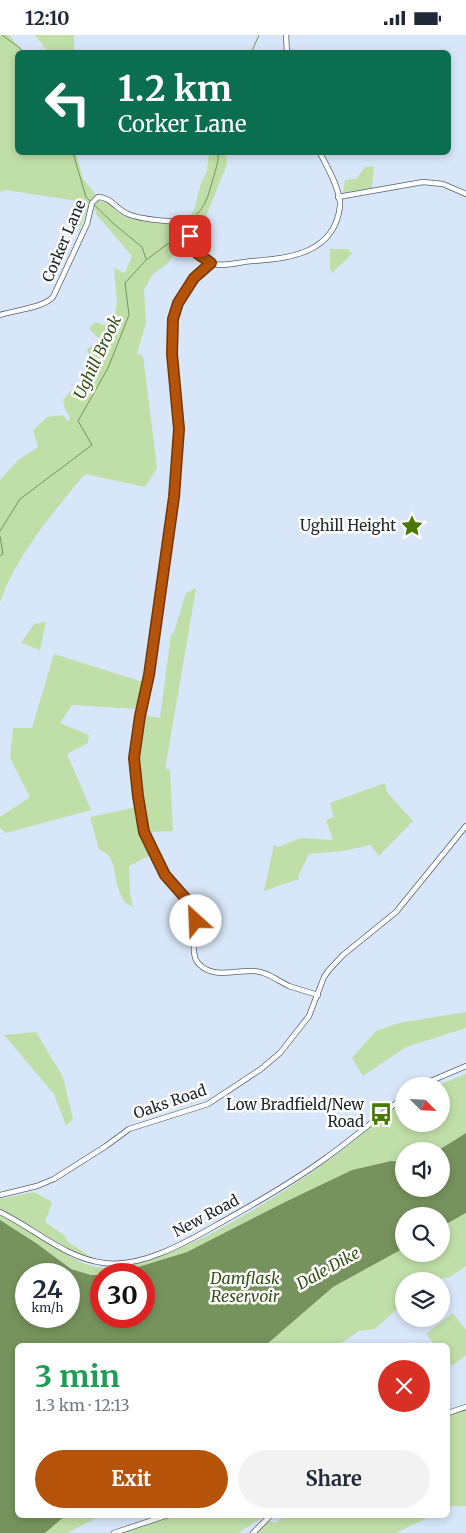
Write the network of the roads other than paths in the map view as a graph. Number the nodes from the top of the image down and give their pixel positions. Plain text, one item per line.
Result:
1 (286, 35) edge
2 (288, 50) edge
3 (321, 155) edge
4 (466, 194) edge
5 (338, 197) junction
6 (211, 263) junction
7 (0, 315) edge
8 (466, 826) edge
9 (318, 995) junction
10 (466, 1066) edge
11 (440, 1077) edge
12 (395, 1104) edge
13 (0, 1195) edge
14 (0, 1211) edge
15 (464, 1406) edge
16 (450, 1412) edge
17 (159, 1518) edge
18 (268, 1518) edge
19 (114, 1533) edge
20 (253, 1533) edge

1 - 2 street
3 - 5 street
4 - 5 street
5 - 6 street
6 - 7 street, Corker Lane
6 - 9 street
8 - 9 street, Oaks Road
9 - 13 street, Oaks Road
10 - 11 street
12 - 14 street, New Road
15 - 16 street
17 - 19 street
18 - 20 street

